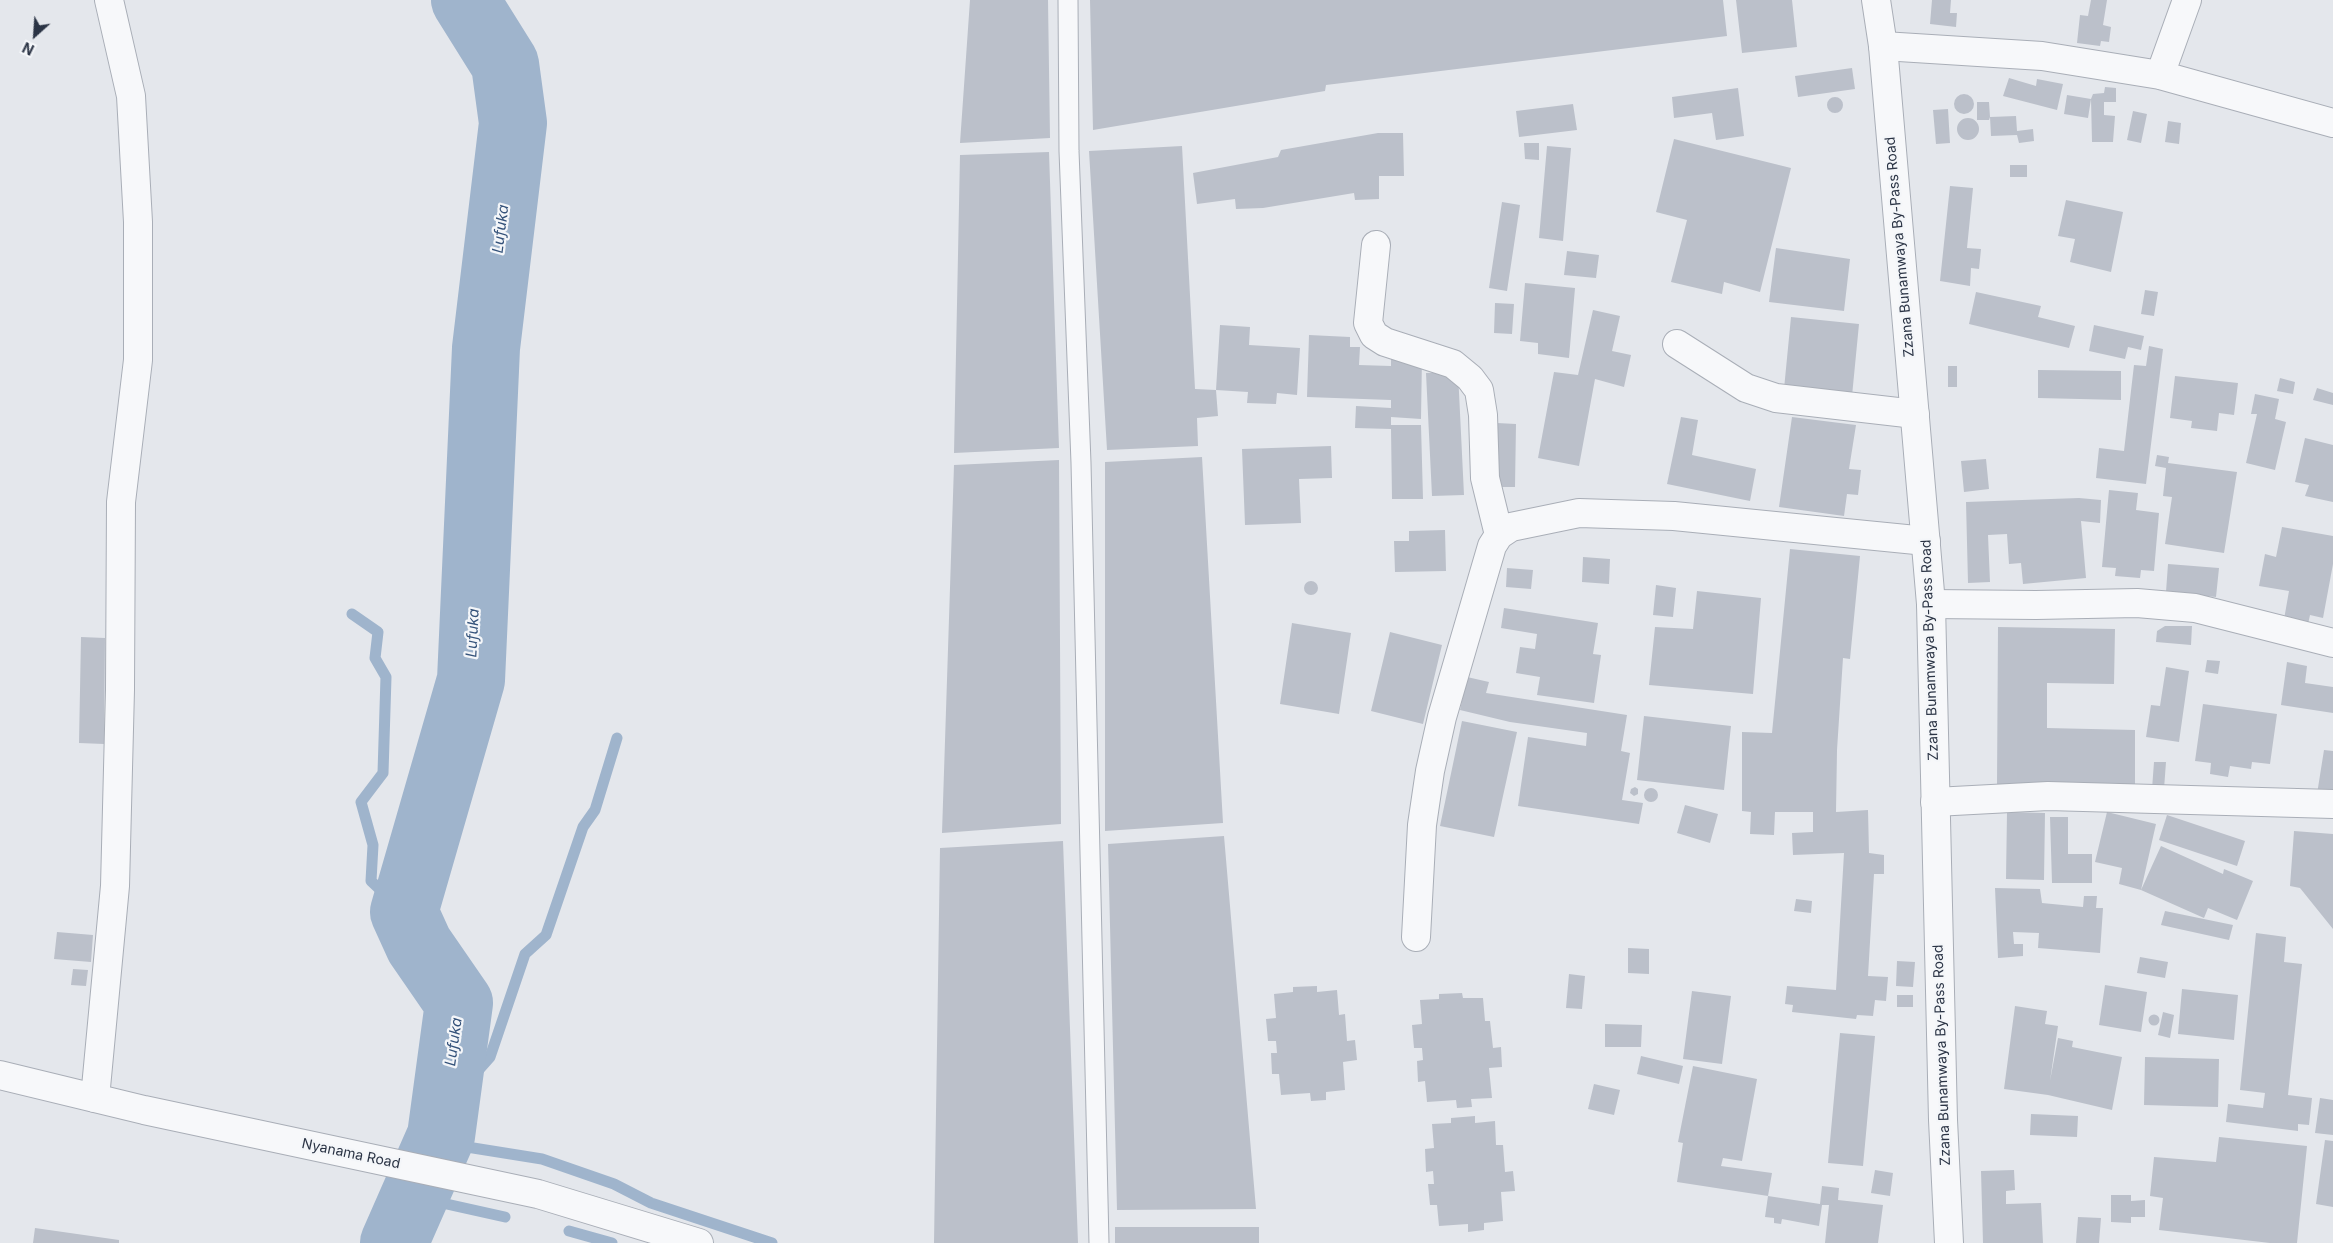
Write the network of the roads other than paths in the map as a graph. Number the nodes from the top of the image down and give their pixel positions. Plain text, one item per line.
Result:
1 (109, 0) edge
2 (1068, 0) edge
3 (1876, 0) edge
4 (2187, 0) edge
5 (1883, 46) junction
6 (2160, 76) junction
7 (2333, 123) edge
8 (1376, 245) dead end
9 (1678, 344) dead end
10 (1915, 414) junction
11 (1499, 535) junction
12 (1926, 541) junction
13 (1931, 604) junction
14 (2333, 643) edge
15 (1935, 802) junction
16 (2333, 804) edge
17 (1416, 937) dead end
18 (0, 1075) edge
19 (95, 1098) junction
20 (699, 1243) edge
21 (1098, 1243) edge
22 (1949, 1243) edge

1 - 19 street
2 - 21 lane
3 - 5 street, Zzana Bunamwaya By-Pass Road
4 - 6 street
5 - 6 street
5 - 10 street, Zzana Bunamwaya By-Pass Road
6 - 7 street
8 - 11 street
9 - 10 street
10 - 12 street, Zzana Bunamwaya By-Pass Road
11 - 12 street
11 - 17 street
12 - 13 street, Zzana Bunamwaya By-Pass Road
13 - 14 street
13 - 15 street, Zzana Bunamwaya By-Pass Road
15 - 16 street
15 - 22 street, Zzana Bunamwaya By-Pass Road
18 - 19 street, Nyanama Road
19 - 20 street, Nyanama Road

